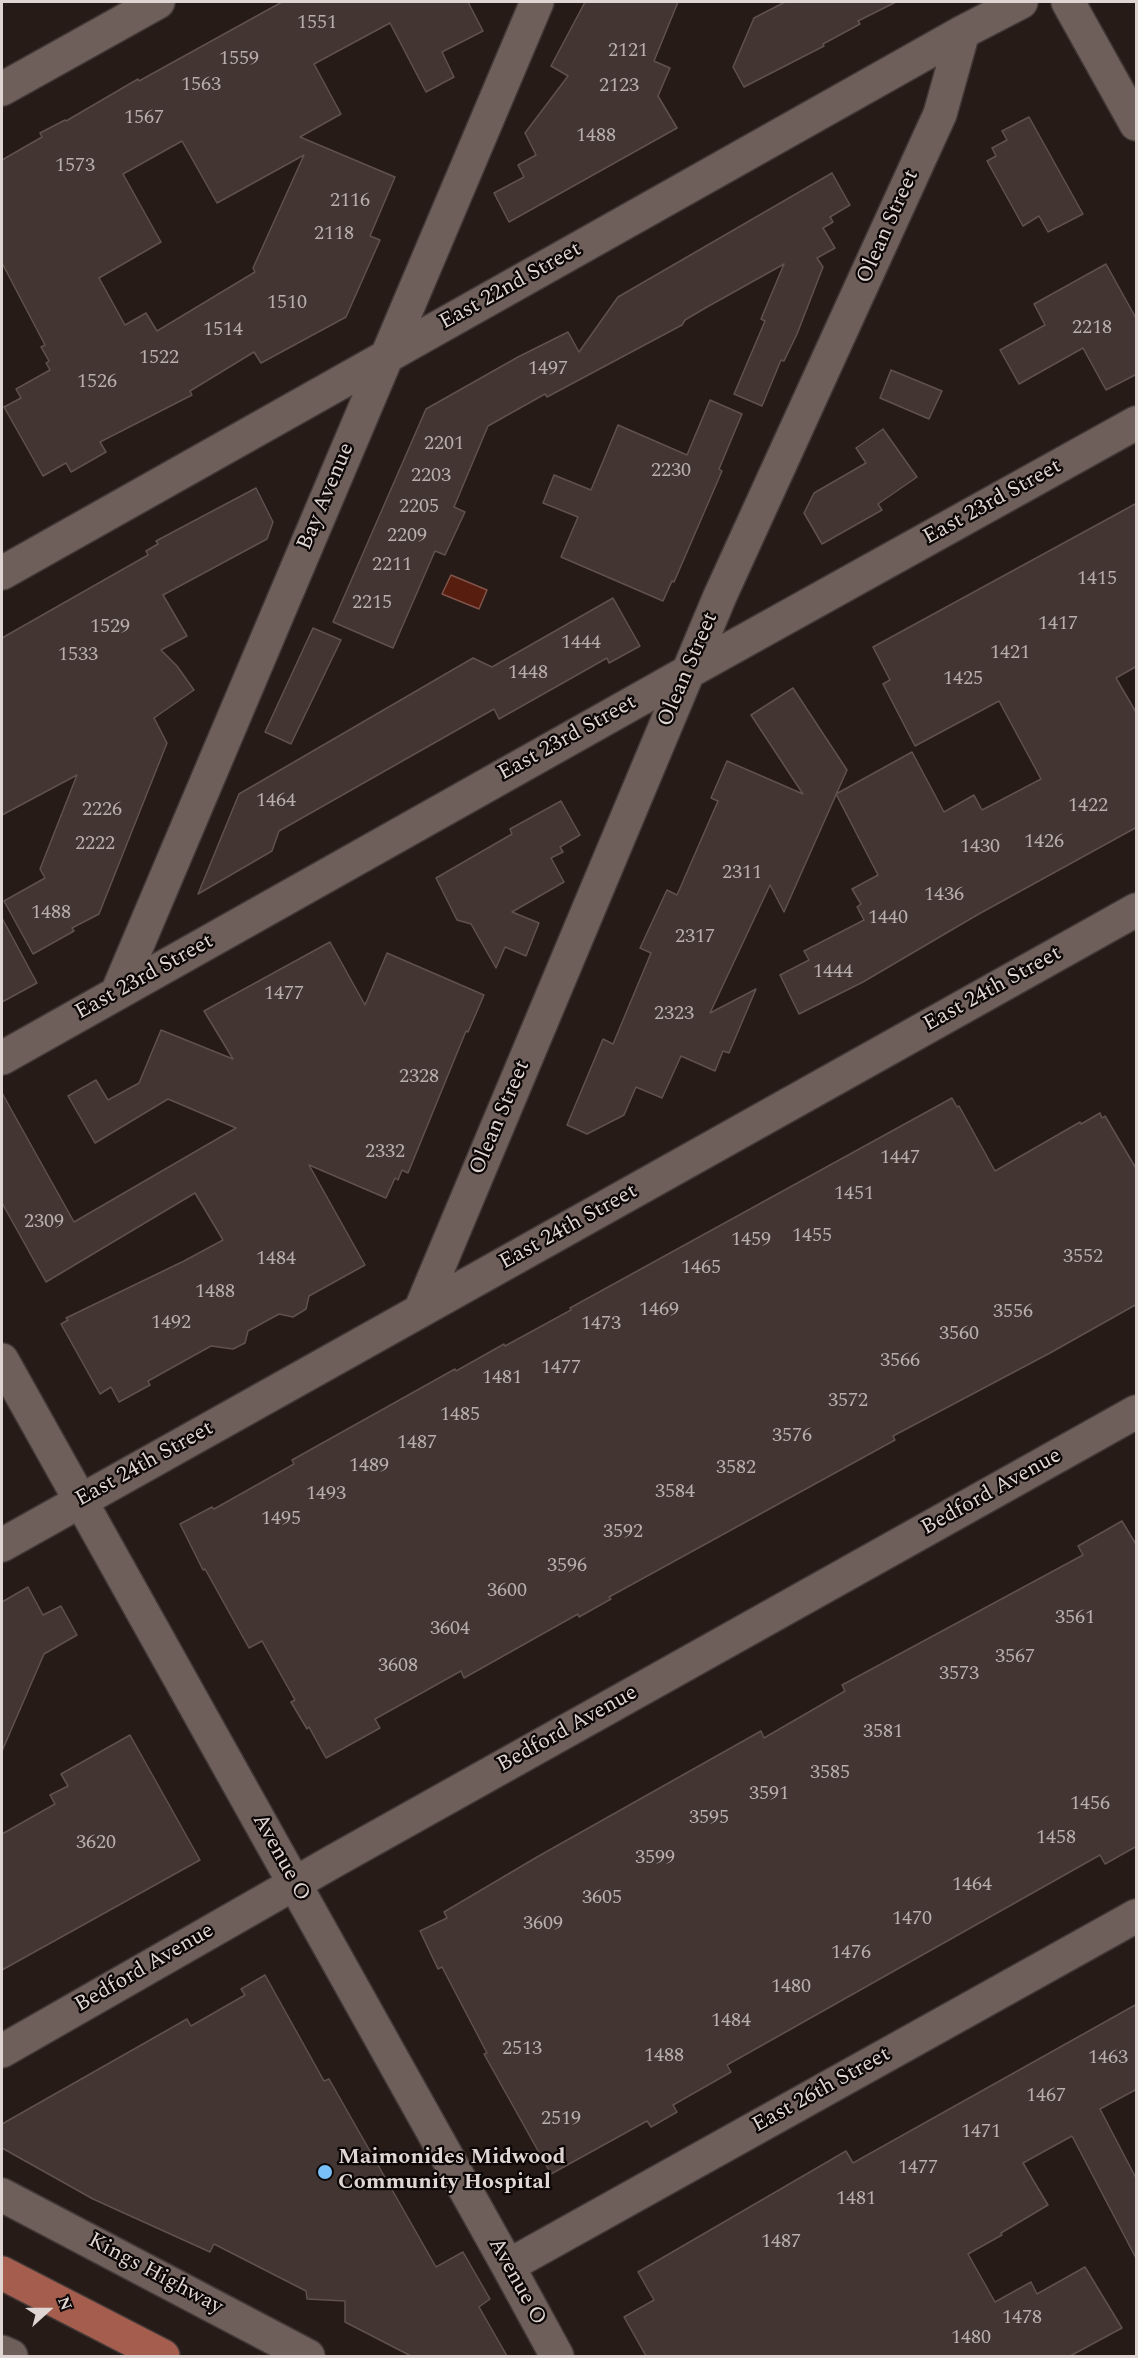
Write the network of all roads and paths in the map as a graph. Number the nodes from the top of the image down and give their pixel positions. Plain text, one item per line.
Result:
1 (158, 2) edge
2 (537, 2) edge
3 (1021, 2) edge
4 (1068, 2) edge
5 (963, 32) junction
6 (2, 90) edge
7 (1137, 124) edge
8 (387, 356) junction
9 (1137, 423) edge
10 (2, 573) edge
11 (688, 672) junction
12 (1137, 910) edge
13 (117, 993) junction
14 (2, 1058) edge
15 (420, 1311) junction
16 (2, 1360) edge
17 (1137, 1412) edge
18 (81, 1501) junction
19 (2, 1545) edge
20 (294, 1884) junction
21 (1137, 1916) edge
22 (2, 2052) edge
23 (2, 2195) edge
24 (508, 2266) junction
25 (2, 2273) edge
26 (2, 2352) edge
27 (11, 2356) edge
28 (163, 2356) edge
29 (308, 2356) edge
30 (557, 2356) edge

1 - 6 street
2 - 8 street, Bay Avenue
3 - 5 street, East 22nd Street
4 - 7 street
5 - 8 street, East 22nd Street
5 - 11 street, Olean Street
8 - 10 street, East 22nd Street
8 - 13 street, Bay Avenue
9 - 11 street, East 23rd Street
11 - 13 street, East 23rd Street
11 - 15 street, Olean Street
12 - 15 street, East 24th Street
13 - 14 street, East 23rd Street
15 - 18 street, East 24th Street
16 - 18 street, Avenue O
17 - 20 street, Bedford Avenue
18 - 19 street, East 24th Street
18 - 20 street, Avenue O
20 - 22 street, Bedford Avenue
20 - 24 street, Avenue O
21 - 24 street, East 26th Street
23 - 29 street, Kings Highway
24 - 30 street, Avenue O
25 - 28 main road
26 - 27 street

